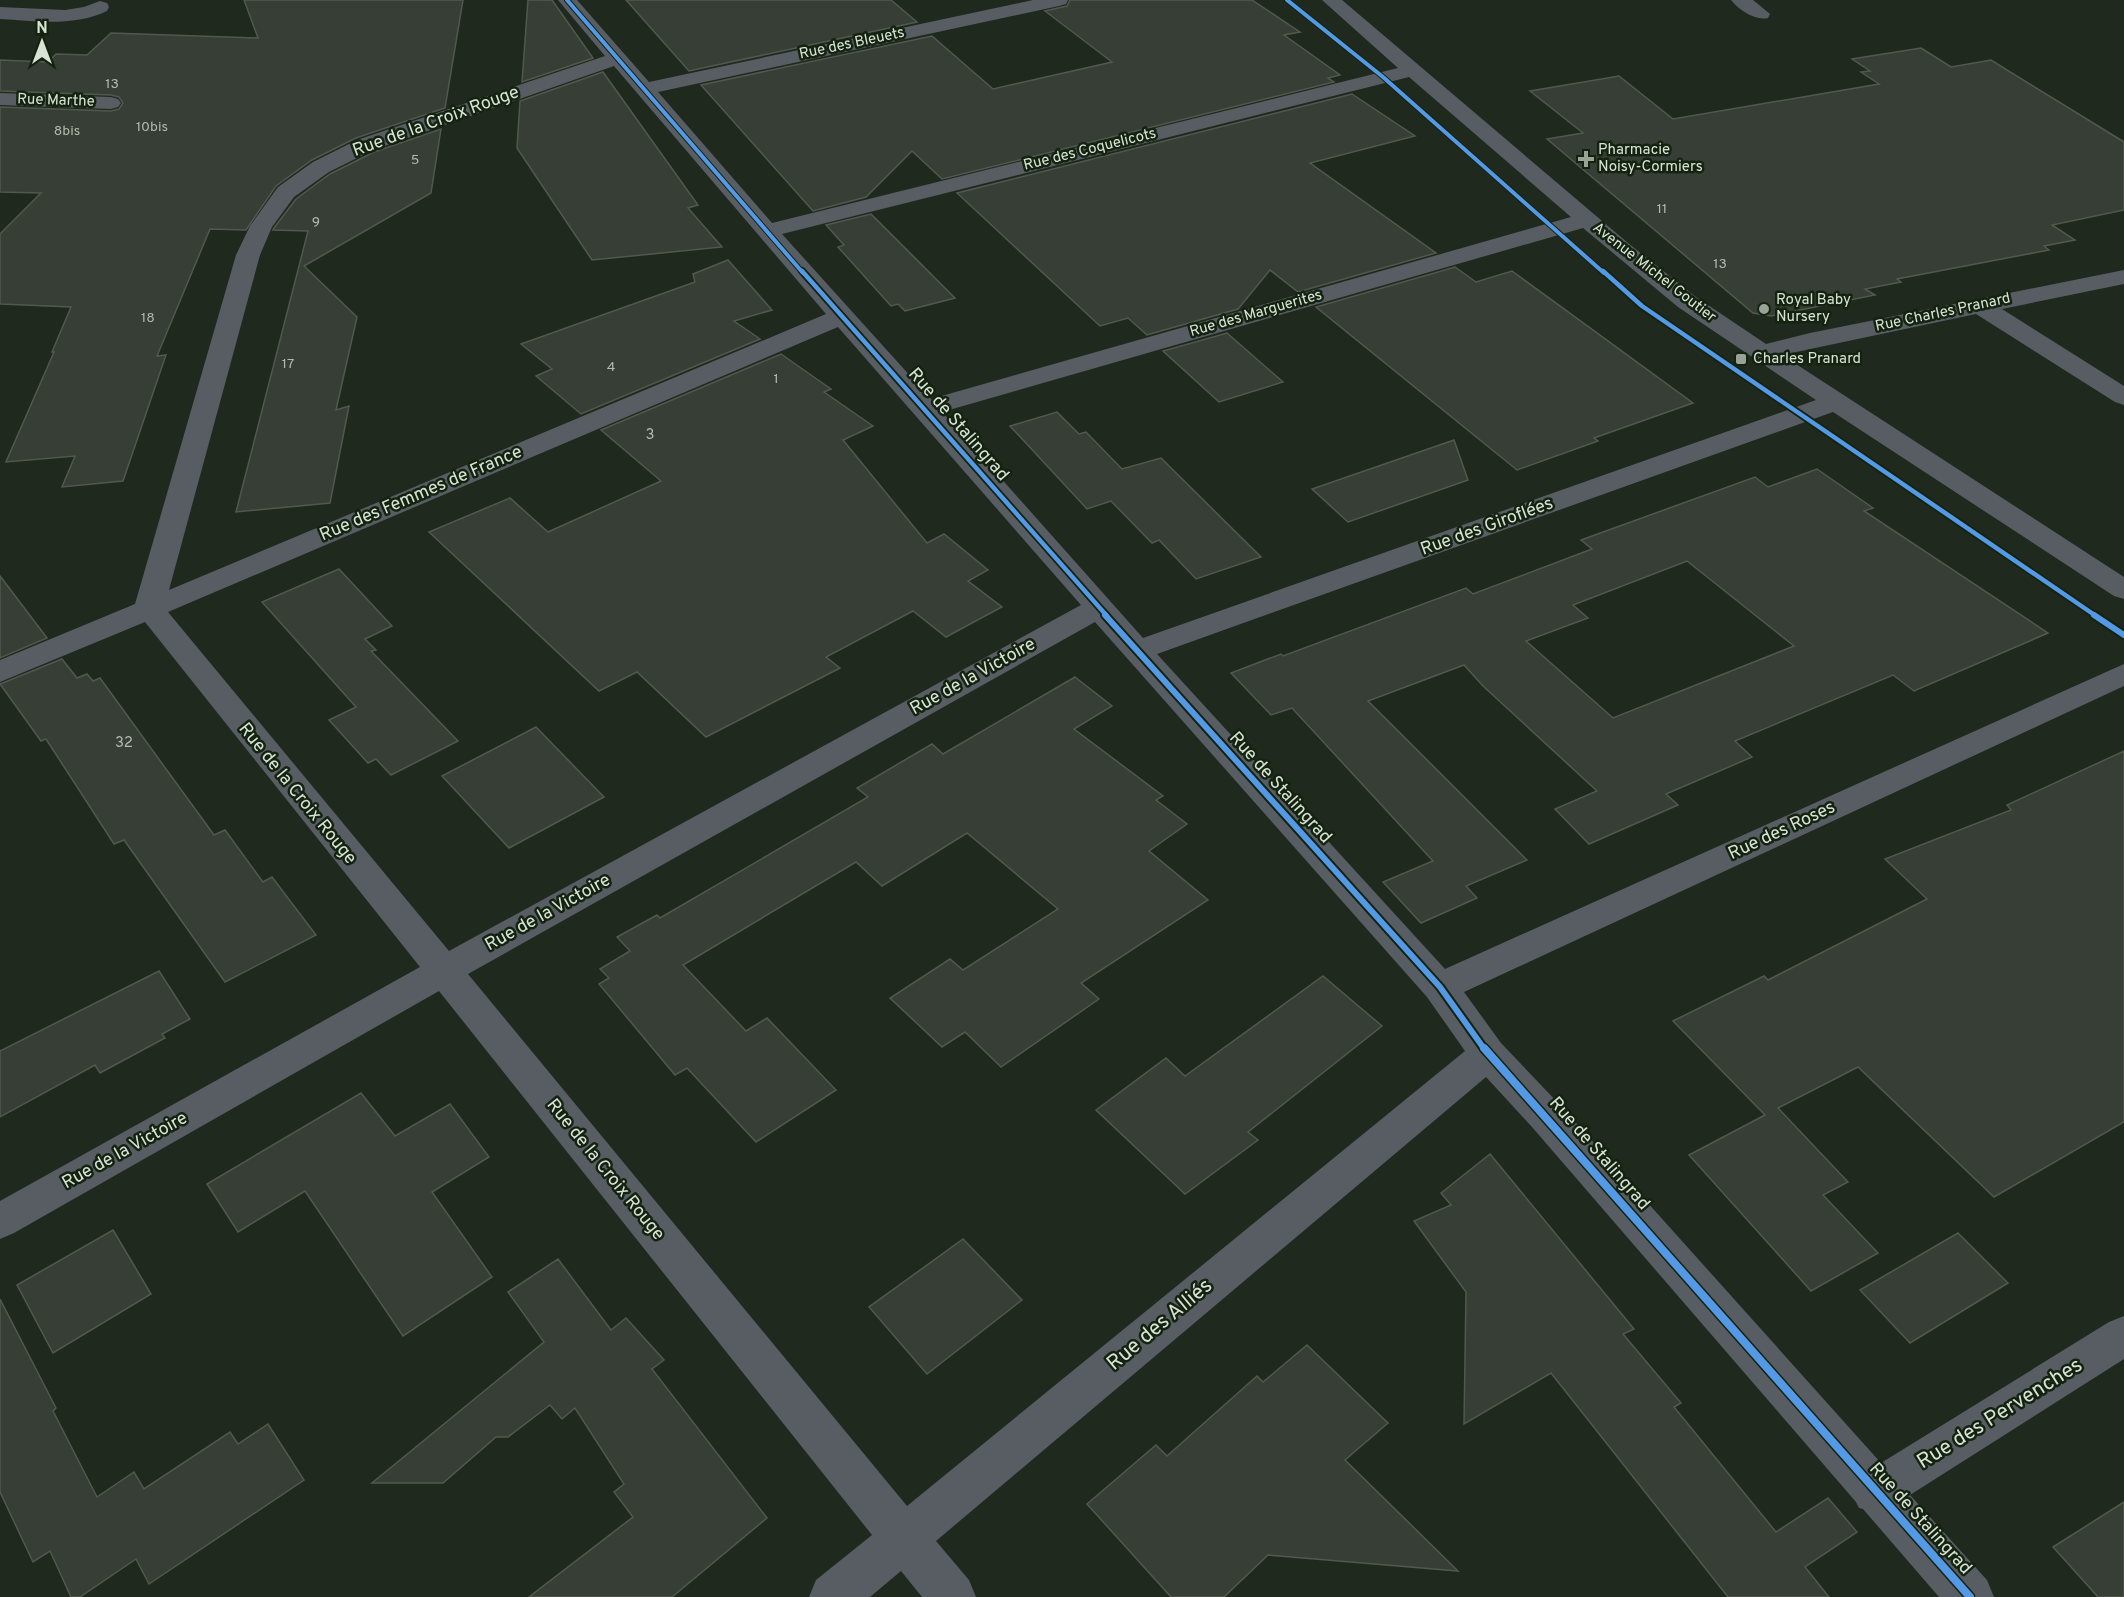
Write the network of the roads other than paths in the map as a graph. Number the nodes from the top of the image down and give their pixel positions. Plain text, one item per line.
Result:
1 (567, 0) edge
2 (1059, 0) edge
3 (1331, 0) edge
4 (1740, 0) edge
5 (100, 7) dead end
6 (0, 13) edge
7 (1761, 14) dead end
8 (616, 58) junction
9 (1413, 70) junction
10 (645, 89) junction
11 (0, 99) edge
12 (111, 103) dead end
13 (1587, 220) junction
14 (768, 231) junction
15 (2124, 277) edge
16 (1979, 305) junction
17 (842, 317) junction
18 (1762, 352) junction
19 (2124, 397) edge
20 (1836, 402) junction
21 (925, 409) junction
22 (2124, 590) edge
23 (148, 608) junction
24 (1098, 608) junction
25 (1137, 650) junction
26 (0, 672) edge
27 (2124, 674) edge
28 (442, 972) junction
29 (1440, 987) junction
30 (1488, 1054) junction
31 (0, 1221) edge
32 (2124, 1336) edge
33 (1875, 1492) junction
34 (905, 1539) junction
35 (833, 1597) edge
36 (952, 1597) edge
37 (1970, 1597) edge

1 - 8 street, Rue de Stalingrad
2 - 10 street, Rue des Bleuets
3 - 9 street, Avenue Michel Goutier
4 - 7 street
5 - 6 street
8 - 10 street, Rue de Stalingrad
8 - 23 street, Rue de la Croix Rouge
9 - 13 street, Avenue Michel Goutier
9 - 14 street, Rue des Coquelicots
10 - 14 street, Rue de Stalingrad
11 - 12 street, Rue Marthe
13 - 18 street, Avenue Michel Goutier
13 - 21 street, Rue des Marguerites
14 - 17 street, Rue de Stalingrad
15 - 16 street, Rue Charles Pranard
16 - 18 street, Rue Charles Pranard
16 - 19 street
17 - 21 street, Rue de Stalingrad
17 - 23 street, Rue des Femmes de France
18 - 20 street, Avenue Michel Goutier
20 - 22 street, Avenue Michel Goutier
20 - 25 street, Rue des Giroflées
21 - 24 street, Rue de Stalingrad
23 - 26 street, Rue des Femmes de France
23 - 28 street, Rue de la Croix Rouge
24 - 25 street, Rue de Stalingrad
24 - 28 street, Rue de la Victoire
25 - 29 street, Rue de Stalingrad
27 - 29 street, Rue des Roses
28 - 31 street, Rue de la Victoire
28 - 34 street, Rue de la Croix Rouge
29 - 30 street, Rue de Stalingrad
30 - 33 street, Rue de Stalingrad
30 - 34 street, Rue des Alliés
32 - 33 street, Rue des Pervenches
33 - 37 street, Rue de Stalingrad
34 - 35 street, Rue des Alliés
34 - 36 street, Rue de la Croix Rouge

